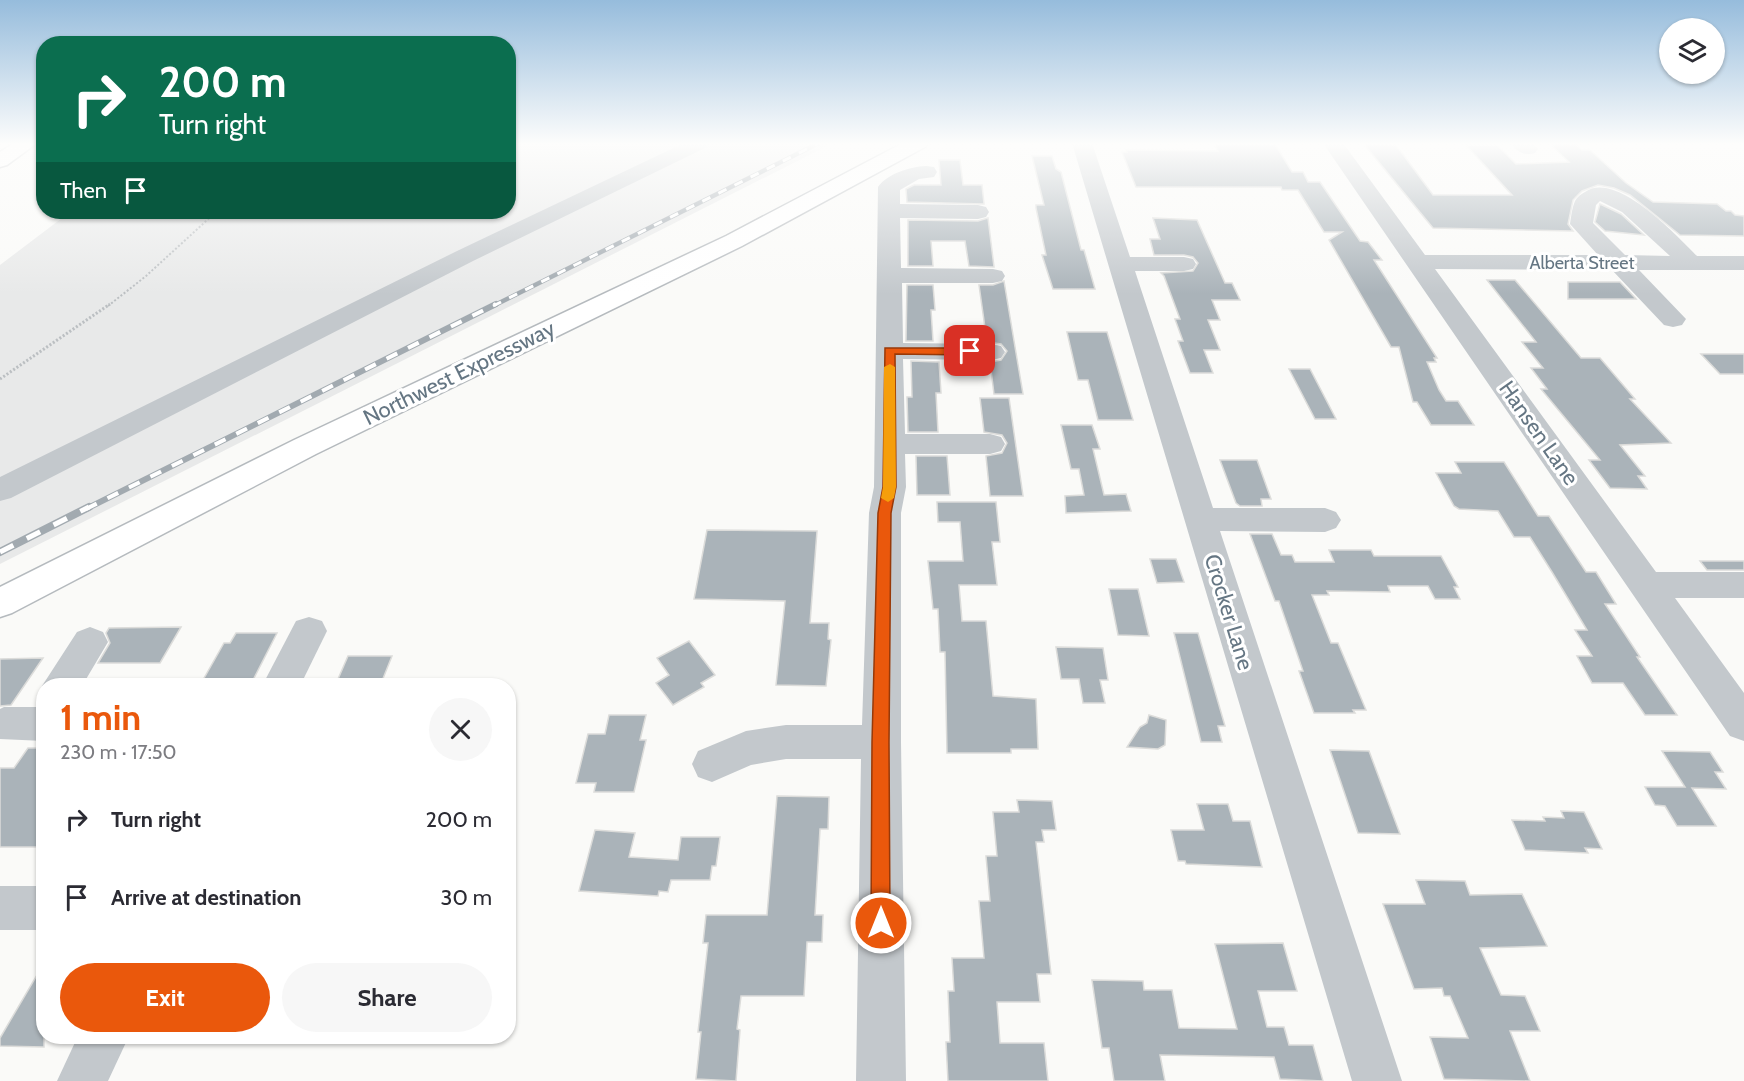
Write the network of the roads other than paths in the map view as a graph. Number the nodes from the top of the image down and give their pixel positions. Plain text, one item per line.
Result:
1 (595, 193) edge
2 (823, 193) edge
3 (889, 193) edge
4 (1098, 193) edge
5 (1369, 193) edge
6 (889, 201) junction
7 (978, 212) dead end
8 (1419, 262) junction
9 (1618, 263) junction
10 (1691, 263) junction
11 (1744, 263) edge
12 (1120, 264) junction
13 (1184, 264) dead end
14 (889, 275) junction
15 (993, 276) dead end
16 (1673, 319) dead end
17 (889, 351) junction
18 (991, 352) dead end
19 (890, 444) junction
20 (990, 444) dead end
21 (0, 490) edge
22 (1200, 519) junction
23 (1325, 520) dead end
24 (1646, 585) junction
25 (1744, 585) edge
26 (0, 603) edge
27 (309, 631) dead end
28 (90, 642) dead end
29 (67, 678) edge
30 (285, 678) edge
31 (1741, 716) edge
32 (880, 742) junction
33 (712, 764) dead end
34 (0, 908) edge
35 (36, 908) edge
36 (101, 1044) edge
37 (82, 1081) edge
38 (881, 1081) edge
39 (1377, 1081) edge

1 - 21 street
2 - 26 main road, Northwest Expressway
3 - 6 street
4 - 12 street, Crocker Lane
5 - 8 street, Hansen Lane
6 - 7 street
6 - 14 street
8 - 9 street, Alberta Street
8 - 24 street, Hansen Lane
9 - 10 street, Alberta Street
9 - 10 street
9 - 16 street
10 - 11 street, Alberta Street
12 - 13 street
12 - 22 street, Crocker Lane
14 - 15 street
14 - 17 street
17 - 18 street
17 - 19 street
19 - 20 street
19 - 32 street
22 - 23 street
22 - 39 street, Crocker Lane
24 - 25 street
24 - 31 street, Hansen Lane
27 - 30 street
28 - 29 street
32 - 33 street
32 - 38 street
34 - 35 street
36 - 37 street

